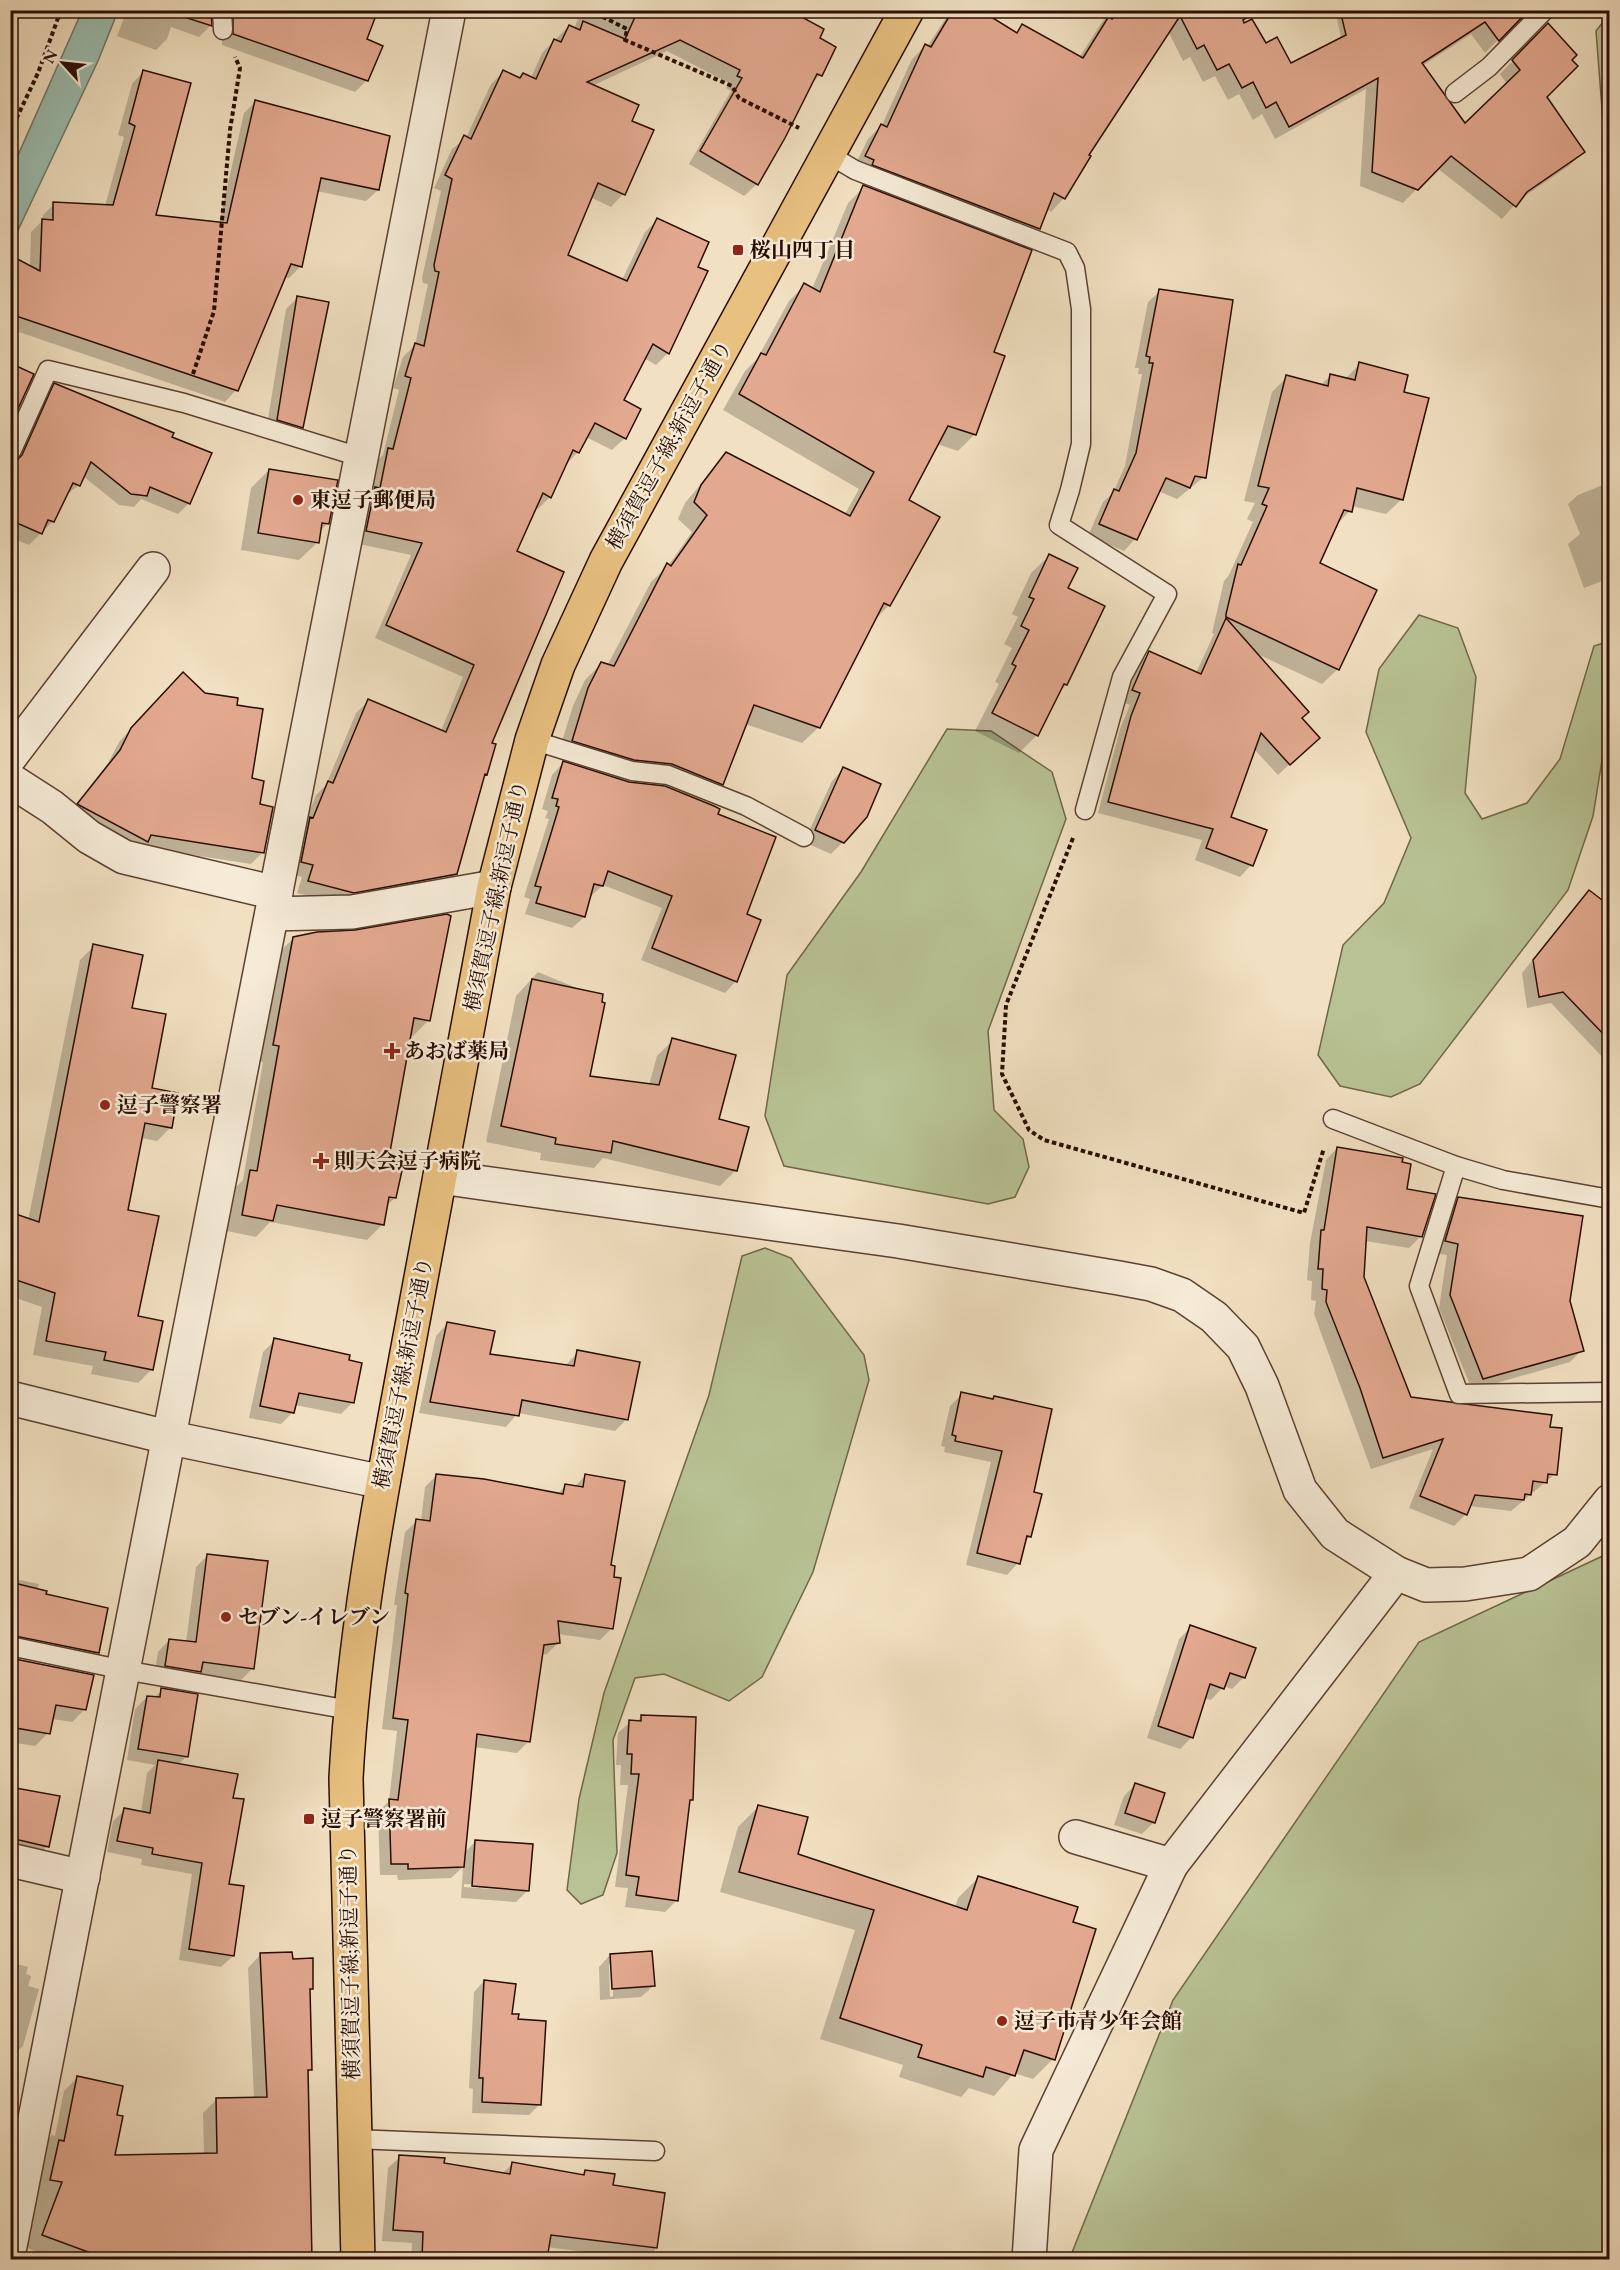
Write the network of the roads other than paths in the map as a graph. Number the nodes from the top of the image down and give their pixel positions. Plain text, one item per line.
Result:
1 (222, 10) edge
2 (449, 10) edge
3 (907, 10) edge
4 (1545, 10) edge
5 (223, 30) road end
6 (1455, 93) dead end
7 (828, 154) junction
8 (12, 450) edge
9 (360, 457) junction
10 (153, 569) dead end
11 (532, 740) junction
12 (10, 757) edge
13 (10, 780) edge
14 (1085, 810) road end
15 (804, 837) dead end
16 (494, 887) junction
17 (274, 904) junction
18 (1333, 1119) road end
19 (1456, 1166) junction
20 (440, 1177) junction
21 (1610, 1199) edge
22 (1610, 1392) edge
23 (10, 1398) edge
24 (171, 1438) junction
25 (383, 1482) junction
26 (1610, 1501) edge
27 (1396, 1573) junction
28 (10, 1646) edge
29 (124, 1670) junction
30 (350, 1710) junction
31 (1076, 1837) dead end
32 (10, 1860) edge
33 (1171, 1865) junction
34 (83, 1877) junction
35 (354, 2139) junction
36 (655, 2151) dead end
37 (10, 2246) edge
38 (358, 2259) edge
39 (1029, 2259) edge

1 - 5 lane
2 - 9 street
3 - 7 main road, 横須賀逗子線;新逗子通り
4 - 6 lane
7 - 11 main road, 横須賀逗子線;新逗子通り
7 - 14 lane
8 - 9 lane
9 - 17 street
10 - 12 street
11 - 15 lane
11 - 16 main road, 横須賀逗子線;新逗子通り
13 - 17 street
16 - 17 street
16 - 20 main road, 横須賀逗子線;新逗子通り
17 - 24 street
18 - 19 lane
19 - 21 lane
19 - 22 lane
20 - 25 main road, 横須賀逗子線;新逗子通り
20 - 27 street
23 - 24 street
24 - 25 street
24 - 29 street
25 - 30 main road, 横須賀逗子線;新逗子通り
26 - 27 street
27 - 33 street
28 - 29 lane
29 - 30 lane
29 - 34 street
30 - 35 main road, 横須賀逗子線;新逗子通り
31 - 33 street
32 - 34 street
33 - 39 street
34 - 37 street
35 - 36 lane
35 - 38 main road, 横須賀逗子線;新逗子通り

